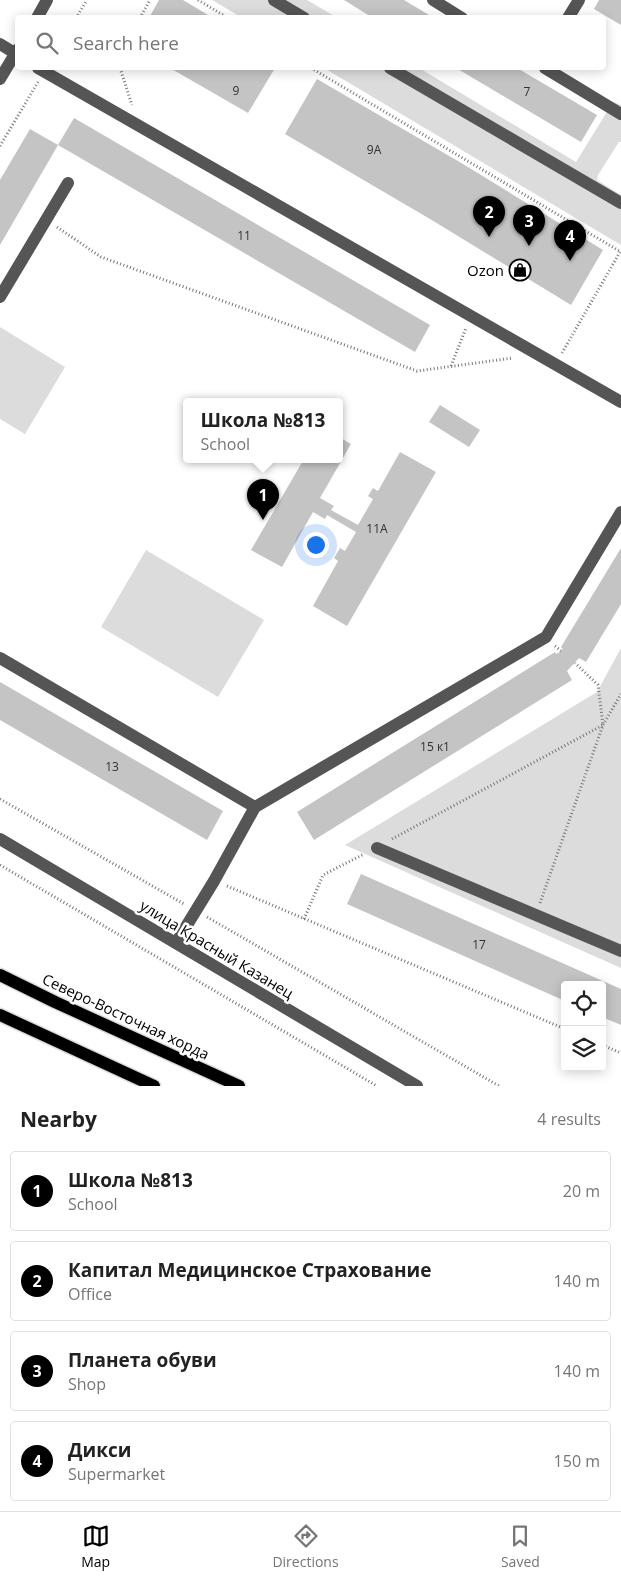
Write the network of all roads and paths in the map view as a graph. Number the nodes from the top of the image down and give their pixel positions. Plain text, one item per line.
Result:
1 (47, 0) edge
2 (87, 0) edge
3 (150, 0) edge
4 (198, 0) edge
5 (274, 0) edge
6 (433, 0) edge
7 (579, 0) edge
8 (38, 15) edge
9 (78, 15) edge
10 (142, 15) edge
11 (223, 15) edge
12 (299, 15) edge
13 (457, 15) edge
14 (570, 15) edge
15 (0, 44) edge
16 (15, 51) edge
17 (15, 55) edge
18 (40, 70) edge
19 (43, 70) edge
20 (121, 70) edge
21 (315, 70) edge
22 (393, 70) edge
23 (548, 70) edge
24 (0, 79) edge
25 (621, 114) edge
26 (138, 124) junction
27 (0, 146) edge
28 (68, 183) dead end
29 (621, 203) edge
30 (46, 219) junction
31 (621, 252) edge
32 (0, 297) edge
33 (471, 316) junction
34 (538, 354) junction
35 (555, 364) junction
36 (451, 366) junction
37 (621, 402) edge
38 (621, 512) edge
39 (0, 658) edge
40 (574, 663) dead end
41 (621, 694) edge
42 (603, 725) junction
43 (0, 800) edge
44 (255, 808) junction
45 (0, 839) edge
46 (376, 848) junction
47 (0, 865) edge
48 (214, 880) junction
49 (196, 911) junction
50 (536, 915) junction
51 (304, 919) junction
52 (176, 943) junction
53 (621, 951) edge
54 (0, 975) edge
55 (0, 1015) edge
56 (561, 1027) edge
57 (606, 1047) edge
58 (621, 1053) edge
59 (154, 1086) edge
60 (239, 1086) edge
61 (378, 1086) edge
62 (416, 1086) edge
63 (499, 1086) edge

1 - 8 street
2 - 9 path
3 - 10 path
4 - 11 path
5 - 12 street
6 - 13 street
7 - 14 street
15 - 16 street
17 - 24 street
18 - 27 path
19 - 26 street
20 - 26 path
21 - 31 path
22 - 29 street
23 - 25 street
26 - 33 street
28 - 30 street
30 - 32 street
30 - 36 path
31 - 35 path
33 - 34 street
33 - 36 path
34 - 35 street
34 - 36 path
35 - 37 street
38 - 44 street
39 - 44 street
40 - 42 path
41 - 42 path
42 - 46 path
42 - 50 path
43 - 49 path
44 - 48 street
45 - 52 street, улица Красный Казанец
46 - 50 street
46 - 51 path
47 - 61 path
48 - 49 street
48 - 51 path
49 - 52 street
49 - 63 path
50 - 53 street
51 - 56 path
52 - 62 street, улица Красный Казанец
54 - 60 main road, Северо-Восточная хорда
55 - 59 main road
57 - 58 path

